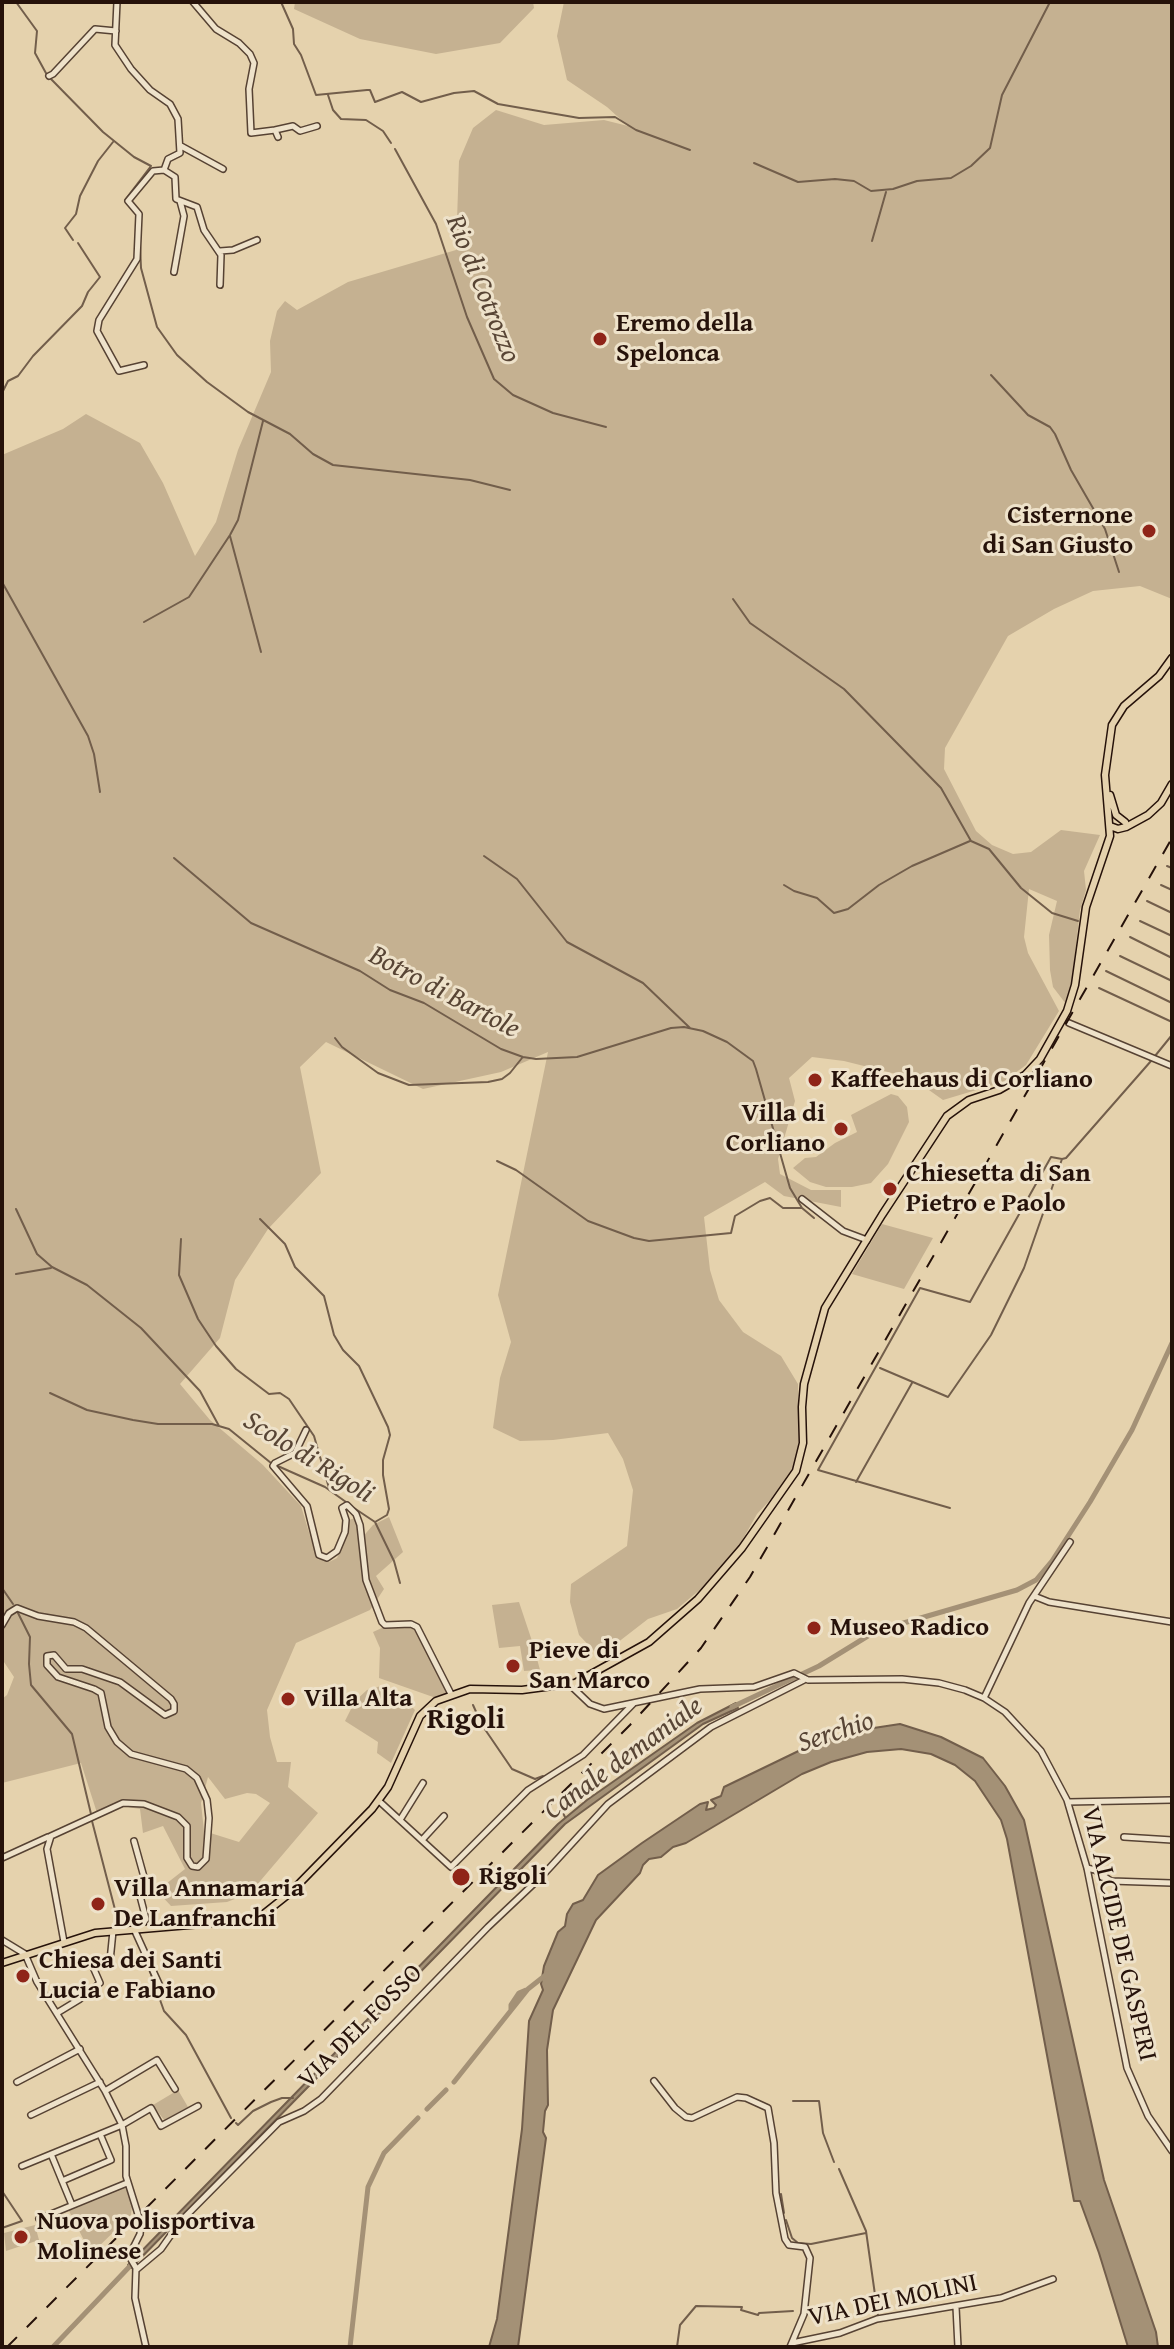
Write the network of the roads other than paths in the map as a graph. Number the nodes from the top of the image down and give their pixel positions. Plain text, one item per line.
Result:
1 (117, 2) edge
2 (193, 2) edge
3 (116, 31) junction
4 (49, 76) dead end
5 (317, 126) dead end
6 (181, 146) junction
7 (223, 169) dead end
8 (164, 170) junction
9 (180, 201) junction
10 (257, 240) dead end
11 (219, 251) junction
12 (174, 272) dead end
13 (220, 285) dead end
14 (144, 365) dead end
15 (1172, 658) edge
16 (1172, 784) edge
17 (1106, 786) junction
18 (1123, 825) junction
19 (1110, 826) junction
20 (1107, 849) junction
21 (1069, 1023) dead end
22 (1172, 1066) edge
23 (802, 1199) dead end
24 (867, 1240) junction
25 (306, 1430) dead end
26 (1070, 1542) dead end
27 (1034, 1596) junction
28 (1172, 1622) edge
29 (2, 1625) edge
30 (801, 1677) junction
31 (570, 1685) junction
32 (451, 1694) junction
33 (984, 1698) junction
34 (633, 1704) junction
35 (423, 1783) dead end
36 (1172, 1800) edge
37 (379, 1801) junction
38 (1068, 1802) junction
39 (444, 1816) dead end
40 (400, 1820) junction
41 (51, 1836) junction
42 (1124, 1837) dead end
43 (422, 1840) junction
44 (1172, 1840) edge
45 (134, 1841) dead end
46 (2, 1858) edge
47 (1087, 1868) junction
48 (1172, 1883) edge
49 (137, 1928) junction
50 (113, 1931) junction
51 (2, 1940) edge
52 (64, 1942) junction
53 (25, 1954) junction
54 (2, 1963) edge
55 (159, 1984) dead end
56 (57, 2013) junction
57 (80, 2049) junction
58 (654, 2081) dead end
59 (17, 2082) dead end
60 (100, 2082) junction
61 (175, 2089) dead end
62 (105, 2091) junction
63 (198, 2106) dead end
64 (31, 2115) dead end
65 (122, 2125) junction
66 (100, 2134) junction
67 (1172, 2151) edge
68 (51, 2154) junction
69 (22, 2166) dead end
70 (62, 2181) junction
71 (127, 2183) junction
72 (72, 2205) junction
73 (39, 2219) dead end
74 (136, 2268) junction
75 (1053, 2279) dead end
76 (956, 2307) junction
77 (791, 2345) edge
78 (146, 2347) edge
79 (958, 2347) edge

1 - 3 street
2 - 5 street
3 - 4 street
3 - 6 street
6 - 7 street
6 - 8 street
8 - 9 street
8 - 14 street
9 - 11 street
9 - 12 street
10 - 11 street
11 - 13 street
15 - 17 main road
16 - 18 main road
17 - 18 main road
17 - 19 main road
18 - 19 main road
18 - 20 main road
19 - 20 main road
20 - 24 main road
21 - 22 street
23 - 24 street
24 - 31 main road
25 - 32 street
26 - 27 street
27 - 28 street
27 - 33 street
29 - 41 street
30 - 33 street, VIA ALCIDE DE GASPERI
30 - 34 street, VIA ALCIDE DE GASPERI
30 - 74 street, VIA DEL FOSSO
31 - 32 main road
31 - 34 street, VIA ALCIDE DE GASPERI
32 - 37 main road
33 - 38 street, VIA ALCIDE DE GASPERI
34 - 43 street
35 - 40 street
36 - 38 street
37 - 40 street
37 - 49 main road
38 - 47 street, VIA ALCIDE DE GASPERI
39 - 43 street
40 - 43 street
41 - 46 street
41 - 52 street
42 - 44 street
45 - 49 street
47 - 48 street
47 - 67 street, VIA ALCIDE DE GASPERI
49 - 50 main road
49 - 55 street
50 - 52 main road
50 - 56 street
51 - 53 street
52 - 53 main road
53 - 54 main road
53 - 56 street
56 - 57 street
57 - 59 street
57 - 60 street
58 - 77 street
60 - 62 street
60 - 64 street
61 - 62 street
62 - 65 street
63 - 65 street
65 - 66 street
65 - 71 street
66 - 68 street
66 - 70 street
68 - 69 street
68 - 70 street
70 - 72 street
71 - 72 street
71 - 74 street
72 - 73 street
74 - 78 street
75 - 76 street, VIA DEI MOLINI
76 - 77 street, VIA DEI MOLINI
76 - 79 street

